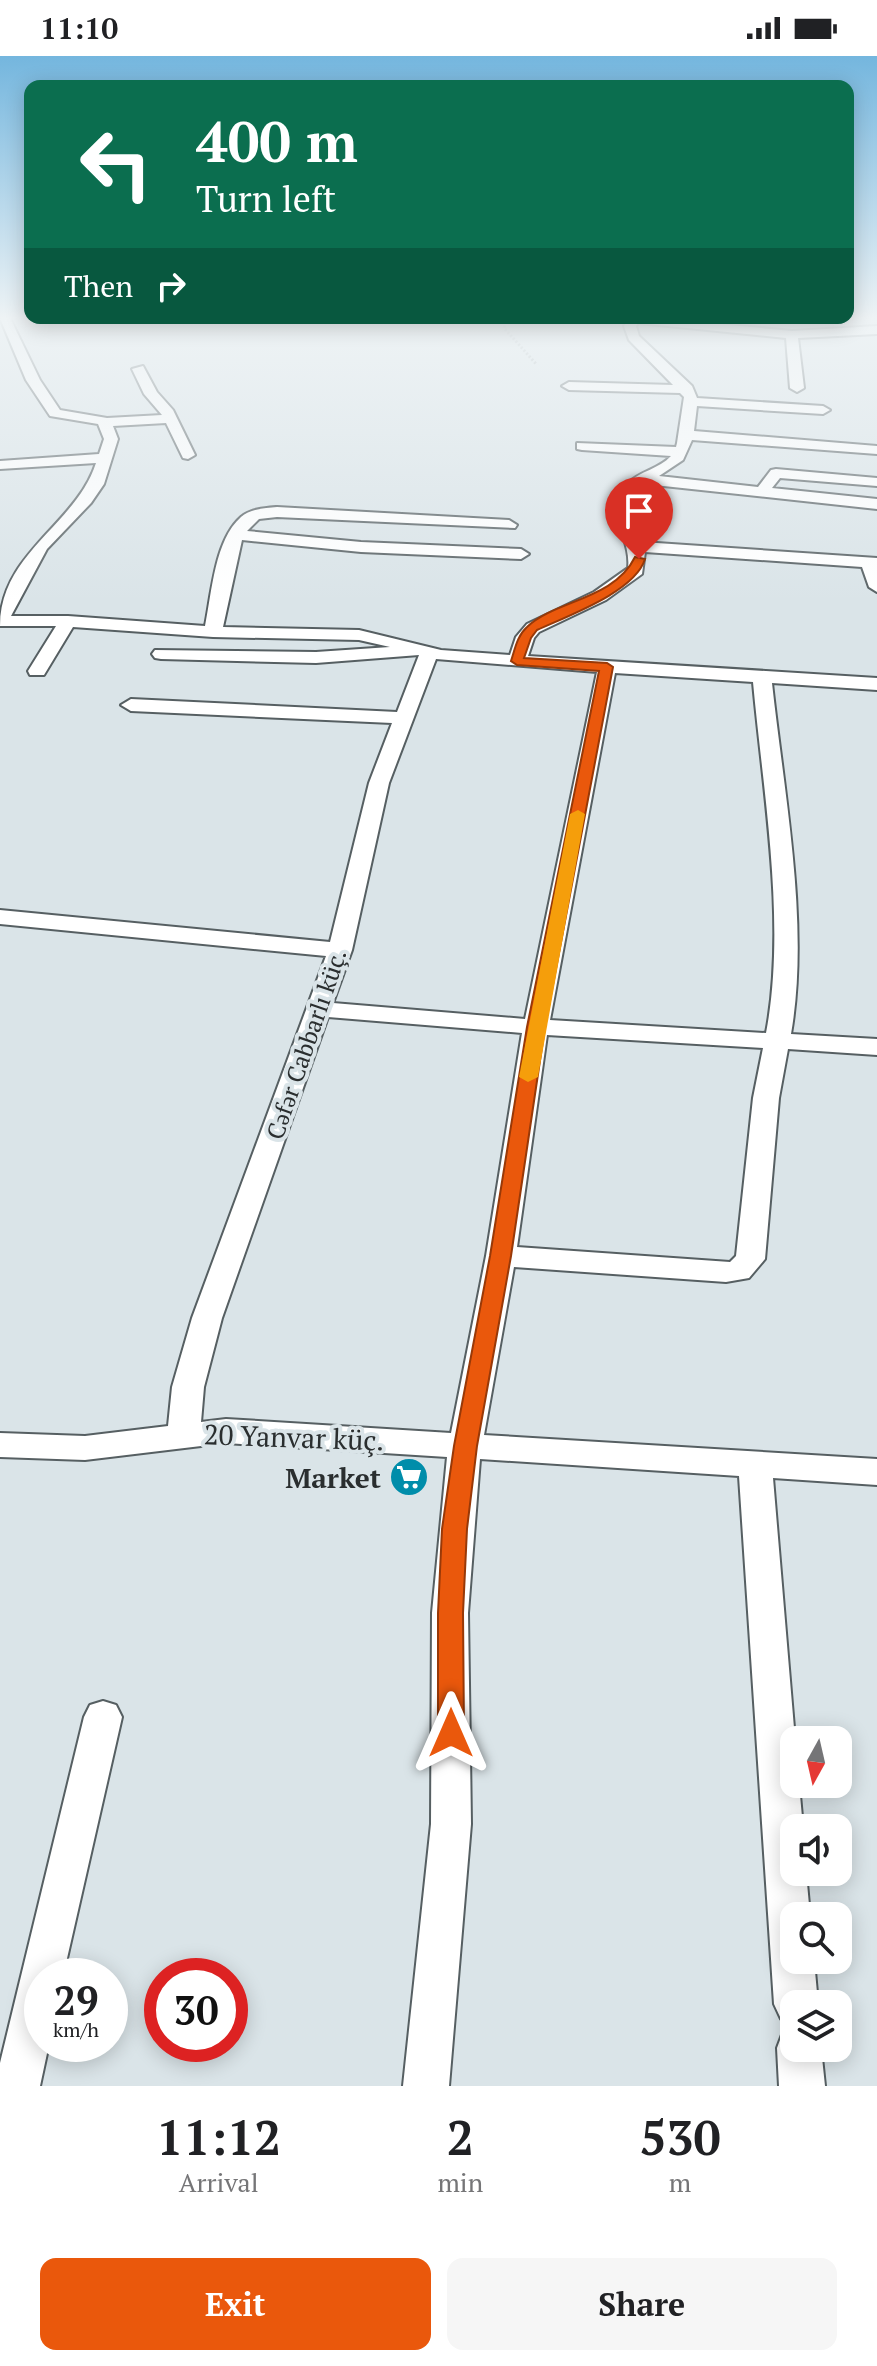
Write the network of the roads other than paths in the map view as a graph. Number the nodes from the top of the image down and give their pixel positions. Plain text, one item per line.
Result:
1 (55, 413) edge
2 (167, 413) edge
3 (687, 413) edge
4 (169, 419) junction
5 (106, 422) junction
6 (686, 435) junction
7 (582, 446) dead end
8 (877, 450) edge
9 (680, 452) junction
10 (188, 455) dead end
11 (107, 458) junction
12 (0, 465) edge
13 (641, 479) junction
14 (877, 482) edge
15 (762, 492) junction
16 (877, 504) edge
17 (509, 525) dead end
18 (234, 534) junction
19 (638, 547) junction
20 (521, 554) dead end
21 (873, 563) edge
22 (877, 587) edge
23 (0, 620) edge
24 (68, 621) junction
25 (213, 632) junction
26 (421, 652) junction
27 (161, 654) dead end
28 (517, 661) junction
29 (607, 667) junction
30 (37, 671) dead end
31 (762, 677) junction
32 (877, 684) edge
33 (131, 705) dead end
34 (404, 718) junction
35 (0, 917) edge
36 (340, 950) junction
37 (319, 1009) junction
38 (536, 1027) junction
39 (776, 1042) junction
40 (877, 1047) edge
41 (501, 1256) junction
42 (183, 1434) junction
43 (0, 1445) edge
44 (465, 1446) junction
45 (755, 1464) junction
46 (877, 1472) edge
47 (103, 1717) dead end
48 (46, 1958) edge
49 (795, 1990) edge
50 (24, 2055) edge
51 (800, 2062) edge
52 (17, 2086) edge
53 (426, 2086) edge
54 (802, 2086) edge

1 - 5 street
2 - 4 street
3 - 6 street
4 - 5 street
4 - 10 street
5 - 11 street
6 - 8 street
6 - 9 street
7 - 9 street
9 - 13 street
11 - 12 street
11 - 23 street
13 - 15 street
13 - 19 street
14 - 15 street
15 - 16 street
17 - 18 street
18 - 20 street
18 - 25 street
19 - 21 street
19 - 28 street
21 - 22 street
23 - 24 street
24 - 25 street
24 - 30 street
25 - 26 street
26 - 27 street
26 - 28 street
26 - 34 street, Cəfər Cabbarlı küç.
28 - 29 street
29 - 31 street
29 - 38 street
31 - 32 street
31 - 39 street
33 - 34 street
34 - 36 street, Cəfər Cabbarlı küç.
35 - 36 street
36 - 37 street, Cəfər Cabbarlı küç.
37 - 38 street
37 - 42 street, Cəfər Cabbarlı küç.
38 - 39 street
38 - 41 street
39 - 40 street
39 - 41 street
41 - 44 street
42 - 43 street, 20 Yanvar küç.
42 - 44 street, 20 Yanvar küç.
44 - 45 street, 20 Yanvar küç.
44 - 53 street
45 - 46 street, 20 Yanvar küç.
45 - 49 street
47 - 48 street
50 - 52 street
51 - 54 street

